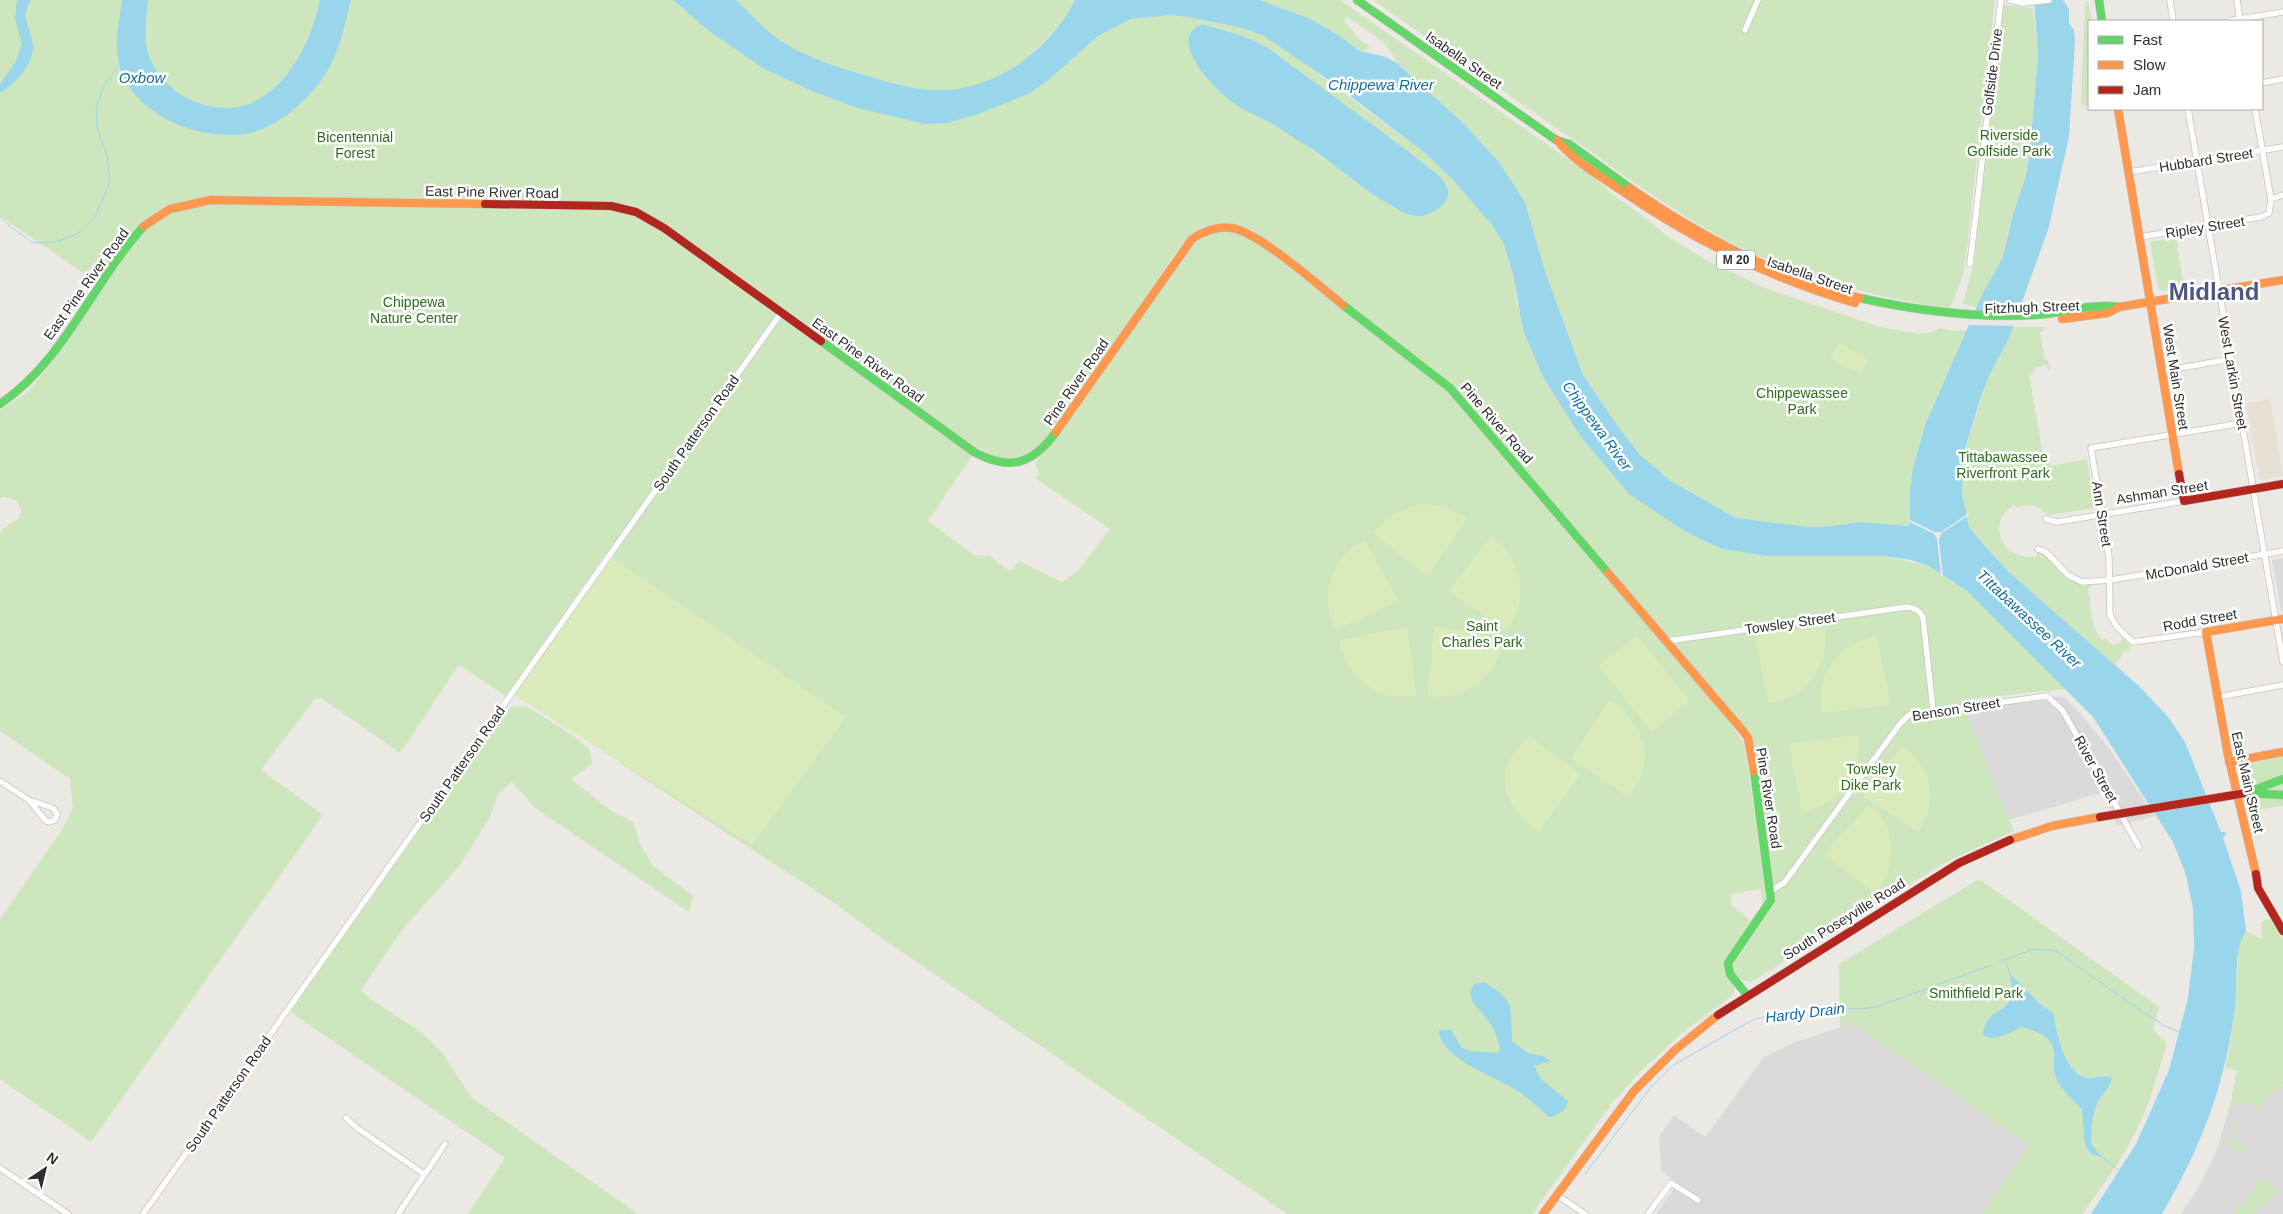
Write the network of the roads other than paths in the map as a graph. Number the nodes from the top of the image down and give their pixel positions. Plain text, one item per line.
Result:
1 (1357, 0) edge
2 (1758, 0) edge
3 (2000, 0) edge
4 (2010, 0) edge
5 (2049, 0) edge
6 (2098, 0) edge
7 (2170, 0) edge
8 (2237, 0) edge
9 (2283, 12) edge
10 (2102, 20) edge
11 (2173, 20) edge
12 (2240, 20) edge
13 (1745, 30) dead end
14 (2283, 80) edge
15 (2263, 83) edge
16 (2118, 110) edge
17 (2188, 110) edge
18 (2256, 110) edge
19 (2283, 147) edge
20 (2263, 150) junction
21 (2197, 161) junction
22 (2129, 172) junction
23 (2283, 195) edge
24 (2270, 199) junction
25 (2208, 226) junction
26 (2140, 238) junction
27 (1970, 264) dead end
28 (2283, 280) edge
29 (2219, 291) junction
30 (2151, 302) junction
31 (781, 313) junction
32 (1945, 316) joint
33 (2231, 358) junction
34 (2163, 371) junction
35 (0, 404) edge
36 (2242, 424) junction
37 (2172, 435) junction
38 (996, 462) joint
39 (2283, 484) edge
40 (2253, 489) junction
41 (2184, 501) junction
42 (2102, 514) junction
43 (2046, 519) dead end
44 (2038, 549) dead end
45 (2283, 551) edge
46 (2264, 554) junction
47 (2111, 580) junction
48 (2279, 619) edge
49 (2206, 632) junction
50 (2123, 634) joint
51 (1667, 641) junction
52 (2283, 662) edge
53 (2283, 685) edge
54 (2047, 696) joint
55 (2218, 697) junction
56 (1933, 710) junction
57 (2283, 752) edge
58 (2229, 762) junction
59 (2283, 778) edge
60 (0, 781) edge
61 (2246, 793) junction
62 (2283, 795) edge
63 (29, 800) junction
64 (2139, 846) dead end
65 (1770, 891) junction
66 (2283, 932) edge
67 (1746, 995) junction
68 (346, 1118) dead end
69 (445, 1144) dead end
70 (0, 1168) edge
71 (424, 1174) junction
72 (1557, 1195) junction
73 (1698, 1200) dead end
74 (68, 1214) edge
75 (143, 1214) edge
76 (398, 1214) edge
77 (1543, 1214) edge
78 (1585, 1214) edge
79 (1648, 1214) edge

1 - 32 main road, Isabella Street / M 20
2 - 13 street
3 - 27 street, Golfside Drive
4 - 5 street
6 - 10 main road
7 - 11 street
8 - 12 street
9 - 12 street
14 - 15 street
16 - 22 main road, West Main Street
17 - 21 street, West Larkin Street
18 - 20 street
19 - 20 street, Hubbard Street
20 - 21 street, Hubbard Street
20 - 24 street
21 - 22 street, Hubbard Street
21 - 25 street, West Larkin Street
22 - 26 main road, West Main Street
23 - 24 street
24 - 25 street, Ripley Street
25 - 26 street, Ripley Street
25 - 29 street, West Larkin Street
26 - 30 main road, West Main Street
28 - 29 main road, M 20
29 - 30 main road, M 20
29 - 33 street, West Larkin Street
30 - 32 main road, Fitzhugh Street / M 20
30 - 34 main road, West Main Street
31 - 35 main road, East Pine River Road
31 - 38 main road, East Pine River Road
31 - 75 street, South Patterson Road
33 - 34 street
33 - 36 street, West Larkin Street
34 - 37 main road, West Main Street
36 - 37 street
36 - 40 street, West Larkin Street
37 - 41 main road, West Main Street
37 - 42 street, Ann Street
38 - 51 main road, Pine River Road
39 - 40 main road, Ashman Street
40 - 41 main road, Ashman Street
40 - 46 street, West Larkin Street
41 - 42 street, Ashman Street
42 - 43 street, Ashman Street
42 - 47 street, Ann Street
44 - 47 street, McDonald Street
45 - 46 street, McDonald Street
46 - 47 street, McDonald Street
46 - 48 street, West Larkin Street
47 - 50 street, Ann Street
48 - 49 main road, Rodd Street
48 - 52 street, West Larkin Street
49 - 50 street, Rodd Street
49 - 55 main road, East Main Street
51 - 56 street, Towsley Street
51 - 65 main road, Pine River Road
53 - 55 street
54 - 56 street, Benson Street
54 - 64 street, River Street
55 - 58 main road, East Main Street
56 - 65 street, Benson Street
57 - 58 main road
58 - 66 main road, East Main Street
59 - 61 main road
60 - 63 street
61 - 62 main road
61 - 67 main road, South Poseyville Road, bridge
63 - 63 street
65 - 67 main road, Pine River Road
67 - 72 main road, South Poseyville Road
68 - 71 street
69 - 71 street
70 - 74 street
71 - 76 street
72 - 77 main road, South Poseyville Road
72 - 78 street
73 - 79 street

